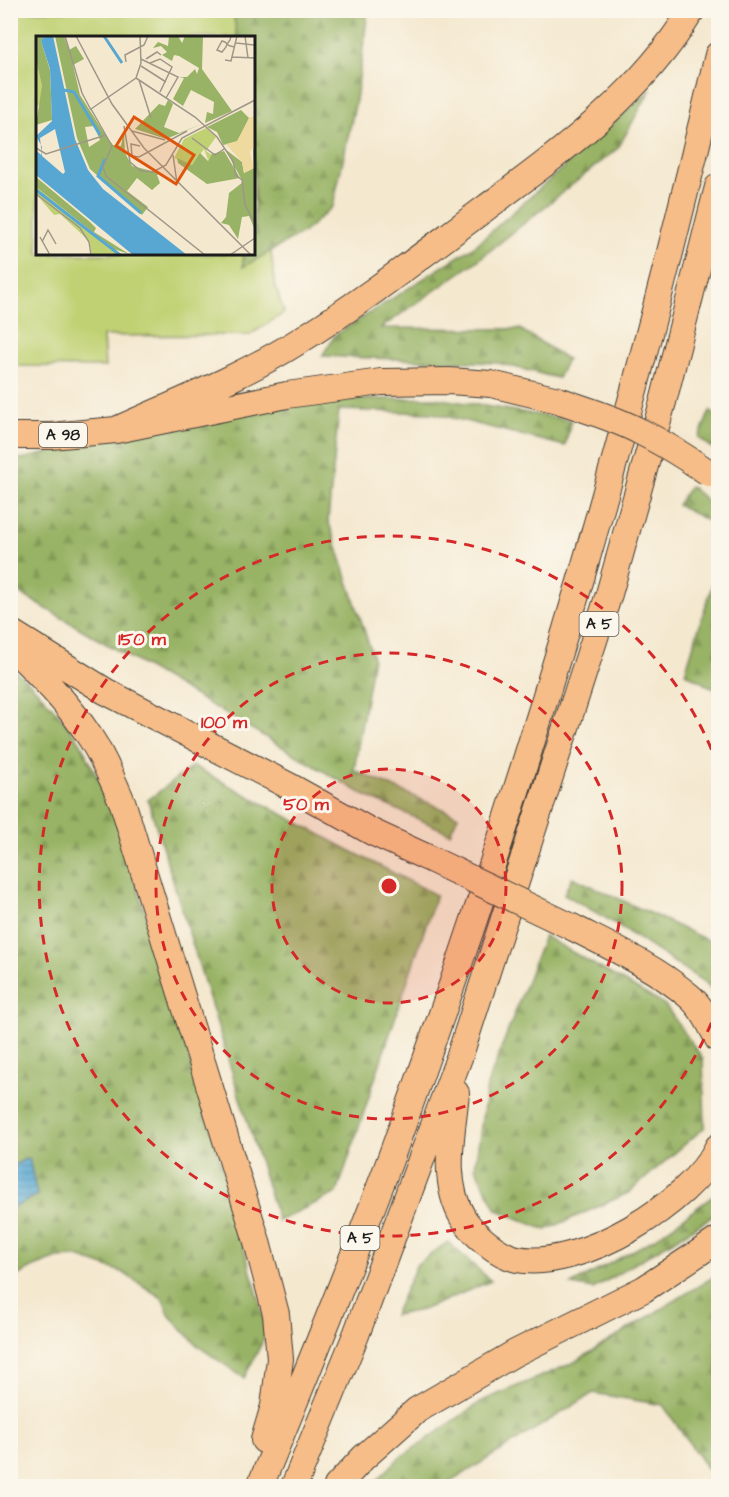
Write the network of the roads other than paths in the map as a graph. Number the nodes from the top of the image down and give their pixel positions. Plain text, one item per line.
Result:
1 (692, 10) edge
2 (718, 55) edge
3 (718, 187) edge
4 (116, 430) junction
5 (10, 436) edge
6 (714, 477) edge
7 (10, 633) edge
8 (10, 645) edge
9 (718, 1039) edge
10 (460, 1055) junction
11 (718, 1147) edge
12 (718, 1240) edge
13 (253, 1486) edge
14 (260, 1486) edge
15 (294, 1486) edge
16 (337, 1486) edge

1 - 4 highway
2 - 14 highway, A 5
3 - 10 highway, A 5
4 - 5 highway, A 98
4 - 6 highway, bridge
7 - 9 highway, bridge
8 - 13 highway
10 - 11 highway
10 - 15 highway, A 5
12 - 16 highway

